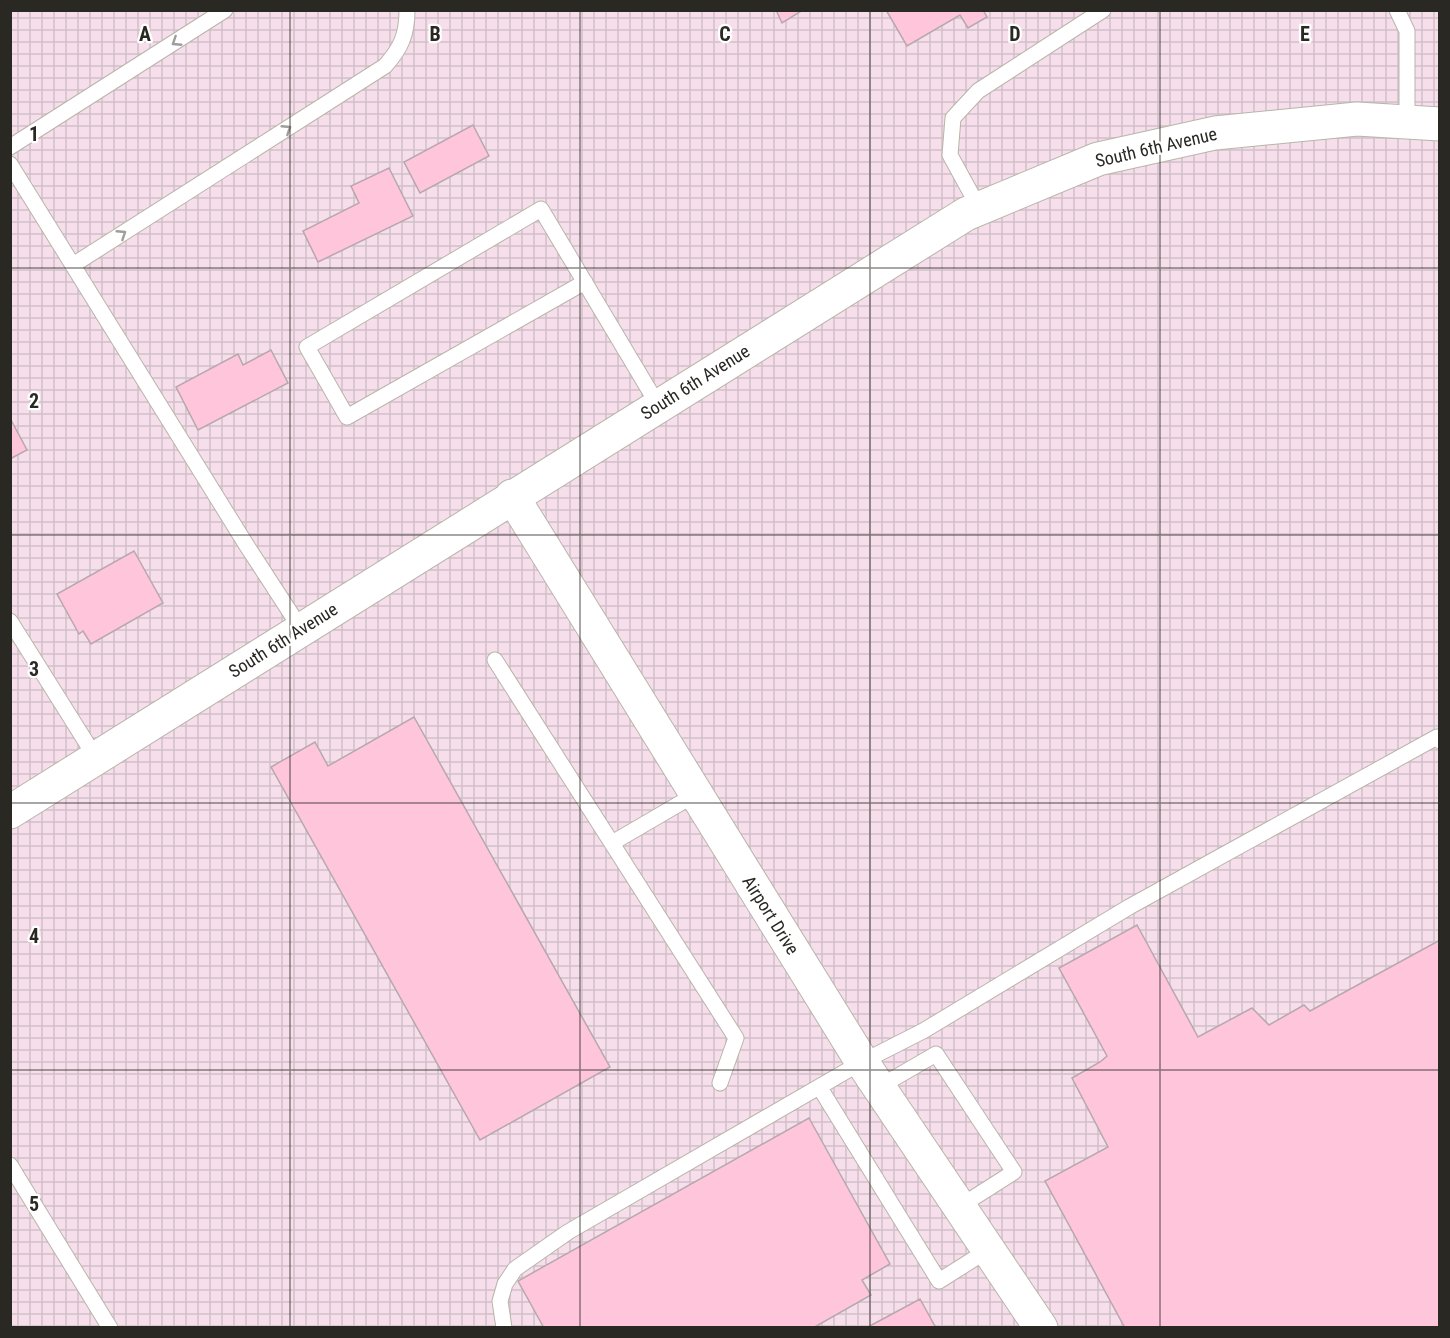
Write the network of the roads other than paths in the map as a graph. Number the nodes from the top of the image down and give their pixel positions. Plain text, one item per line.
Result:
1 (225, 10) edge
2 (407, 10) edge
3 (1103, 10) edge
4 (1397, 10) edge
5 (1407, 122) junction
6 (1440, 124) edge
7 (10, 147) edge
8 (10, 164) edge
9 (979, 208) junction
10 (73, 265) junction
11 (585, 282) junction
12 (658, 405) junction
13 (512, 496) junction
14 (10, 621) edge
15 (301, 629) junction
16 (495, 660) dead end
17 (1440, 741) edge
18 (96, 758) junction
19 (696, 794) junction
20 (13, 803) edge
21 (612, 843) junction
22 (923, 1031) junction
23 (936, 1054) junction
24 (870, 1075) junction
25 (720, 1083) dead end
26 (820, 1088) junction
27 (10, 1165) edge
28 (959, 1207) junction
29 (988, 1250) junction
30 (110, 1328) edge
31 (504, 1328) edge
32 (1041, 1328) edge

1 -> 7 lane
10 -> 2 lane
3 - 9 lane
4 - 5 lane
5 - 6 street, South 6th Avenue
5 - 9 street, South 6th Avenue
8 - 10 lane
9 - 12 street, South 6th Avenue
10 - 15 lane
11 - 11 lane
11 - 12 lane
12 - 13 street, South 6th Avenue
13 - 15 street, South 6th Avenue
13 - 19 street, Airport Drive
14 - 18 lane
15 - 18 street, South 6th Avenue
16 - 21 lane
17 - 22 lane
18 - 20 street, South 6th Avenue
19 - 21 lane
19 - 24 street, Airport Drive
21 - 25 lane
22 - 23 lane
22 - 24 lane
23 - 24 lane
23 - 28 lane
24 - 26 lane
24 - 28 street, Airport Drive
26 - 29 lane
26 - 31 lane
27 - 30 lane
28 - 29 street, Airport Drive
29 - 32 street, Airport Drive

